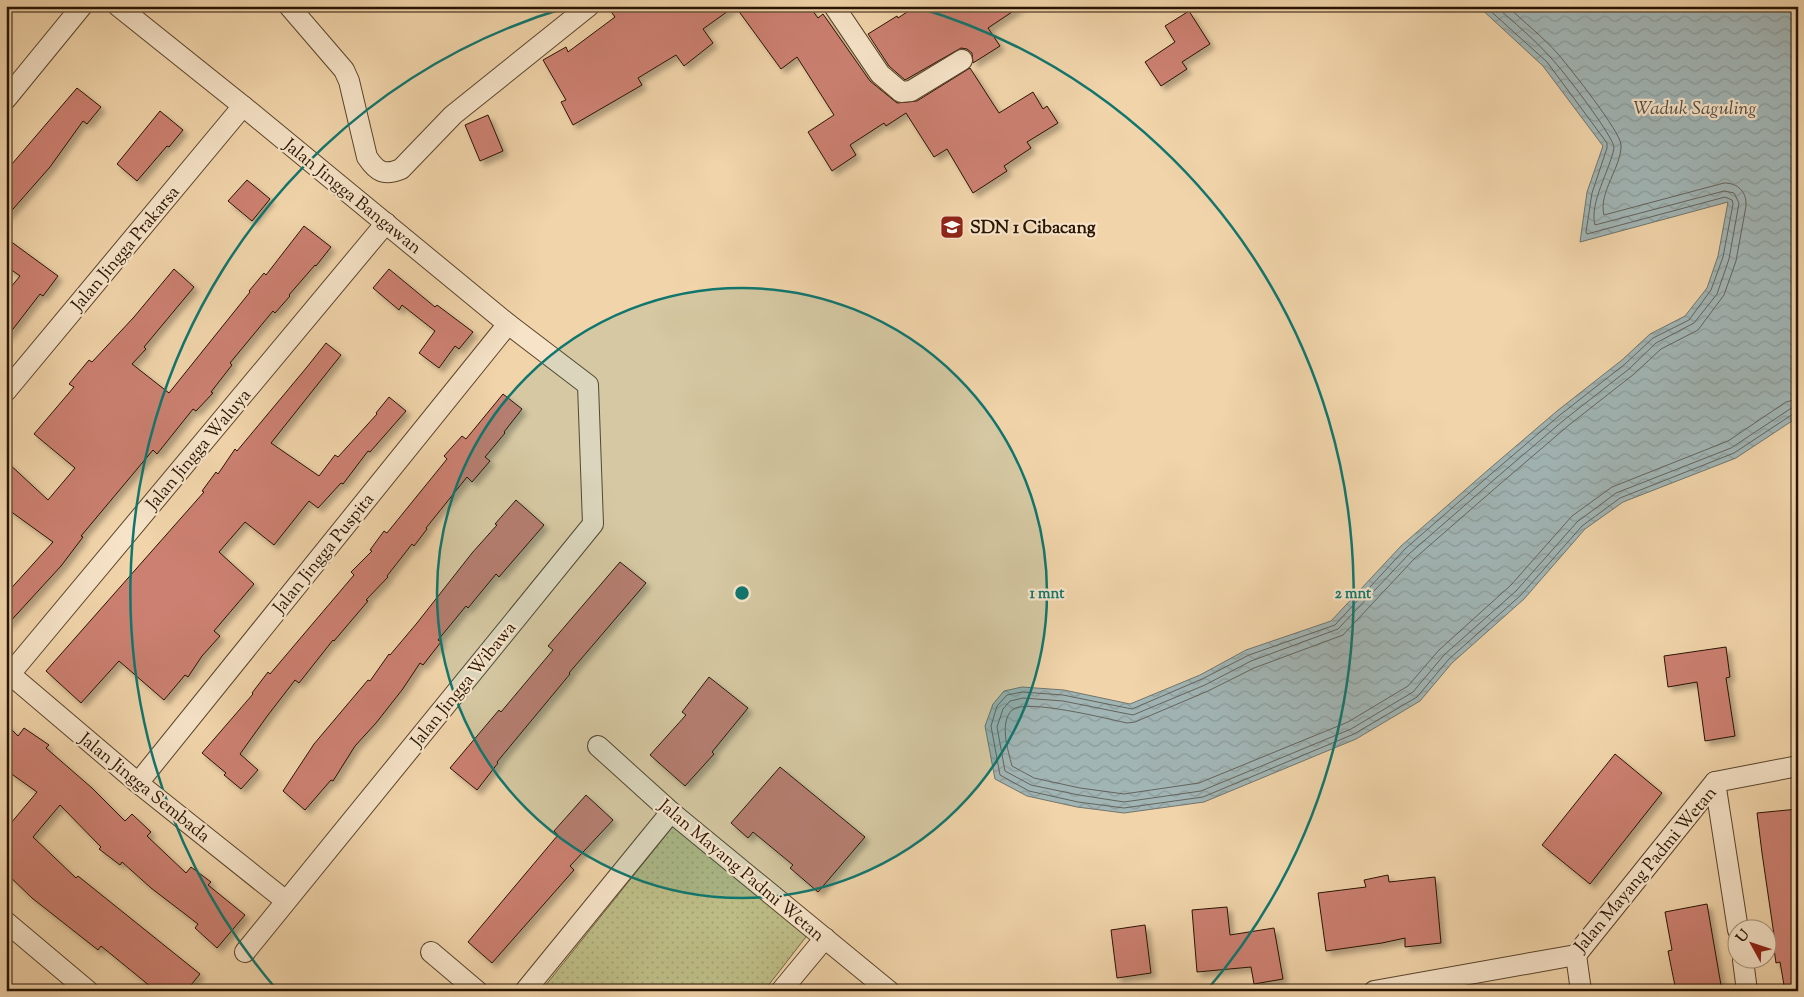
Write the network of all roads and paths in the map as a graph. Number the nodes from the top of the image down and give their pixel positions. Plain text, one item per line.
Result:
1 (82, 6) edge
2 (118, 6) edge
3 (289, 6) edge
4 (589, 6) edge
5 (834, 6) edge
6 (962, 60) dead end
7 (6, 99) edge
8 (243, 106) junction
9 (386, 223) junction
10 (508, 324) junction
11 (588, 385) joint
12 (6, 391) edge
13 (8, 673) edge
14 (598, 746) dead end
15 (1798, 766) edge
16 (1715, 782) junction
17 (138, 783) junction
18 (671, 812) junction
19 (286, 901) junction
20 (1736, 920) edge
21 (6, 922) edge
22 (824, 938) junction
23 (245, 952) dead end
24 (431, 952) dead end
25 (1576, 955) junction
26 (1744, 970) edge
27 (1416, 987) edge
28 (88, 991) edge
29 (477, 991) edge
30 (526, 991) edge
31 (781, 991) edge
32 (889, 991) edge
33 (1374, 991) edge
34 (1581, 991) edge
35 (1747, 991) edge

1 - 7 street
2 - 8 street, Jalan Jingga Bangawan
3 - 4 street
5 - 6 street
8 - 9 street, Jalan Jingga Bangawan
8 - 12 street, Jalan Jingga Prakarsa
9 - 10 street, Jalan Jingga Bangawan
9 - 13 street, Jalan Jingga Waluya
10 - 11 street, Jalan Jingga Bangawan
10 - 17 street, Jalan Jingga Puspita
11 - 19 street, Jalan Jingga Wibawa
13 - 17 street, Jalan Jingga Sembada
14 - 18 street, Jalan Mayang Padmi Wetan
15 - 16 street, Jalan Mayang Padmi Wetan
16 - 20 street
16 - 25 street, Jalan Mayang Padmi Wetan
17 - 19 street, Jalan Jingga Sembada
18 - 22 street, Jalan Mayang Padmi Wetan
18 - 30 street
19 - 23 street, Jalan Jingga Wibawa
21 - 28 street
22 - 31 street
22 - 32 street, Jalan Mayang Padmi Wetan
24 - 29 street
25 - 27 street, Jalan Mayang Padmi Wetan
25 - 34 street
26 - 35 street
27 - 33 street, Jalan Mayang Padmi Wetan

